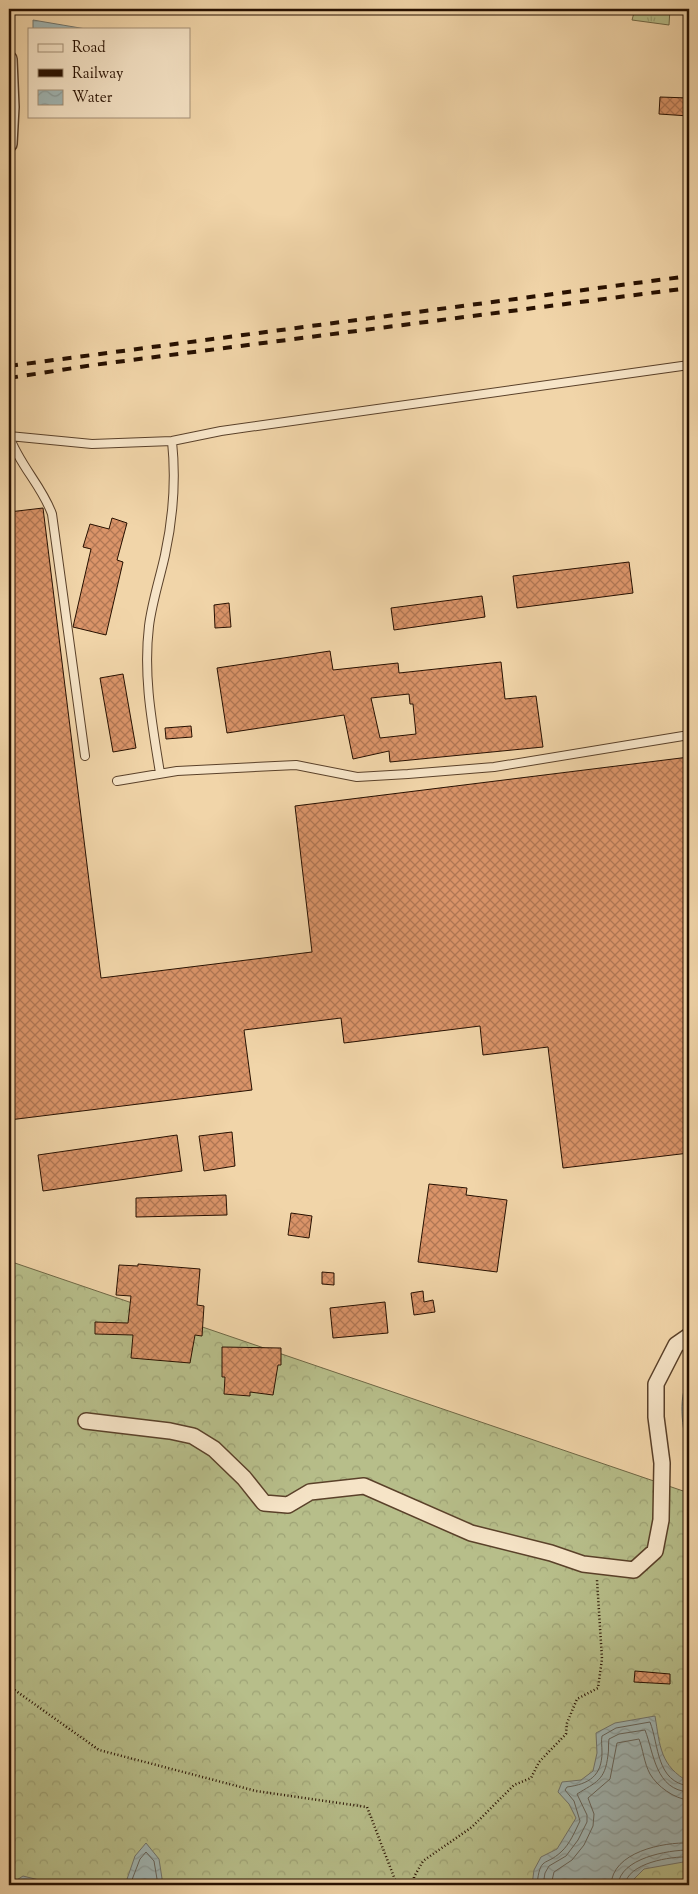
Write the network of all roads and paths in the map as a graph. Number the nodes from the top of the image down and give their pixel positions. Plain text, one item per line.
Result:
1 (9, 59) edge
2 (9, 144) edge
3 (689, 365) edge
4 (9, 436) edge
5 (172, 441) junction
6 (689, 735) edge
7 (85, 756) dead end
8 (160, 773) junction
9 (117, 781) dead end
10 (689, 1336) edge
11 (86, 1421) dead end
12 (597, 1566) junction
13 (9, 1686) edge
14 (397, 1885) edge
15 (414, 1885) edge

1 - 2 street
3 - 5 lane
4 - 5 lane
4 - 7 lane
5 - 8 lane
6 - 8 lane
8 - 9 lane
10 - 12 street
11 - 12 street
12 - 15 path
13 - 14 path

